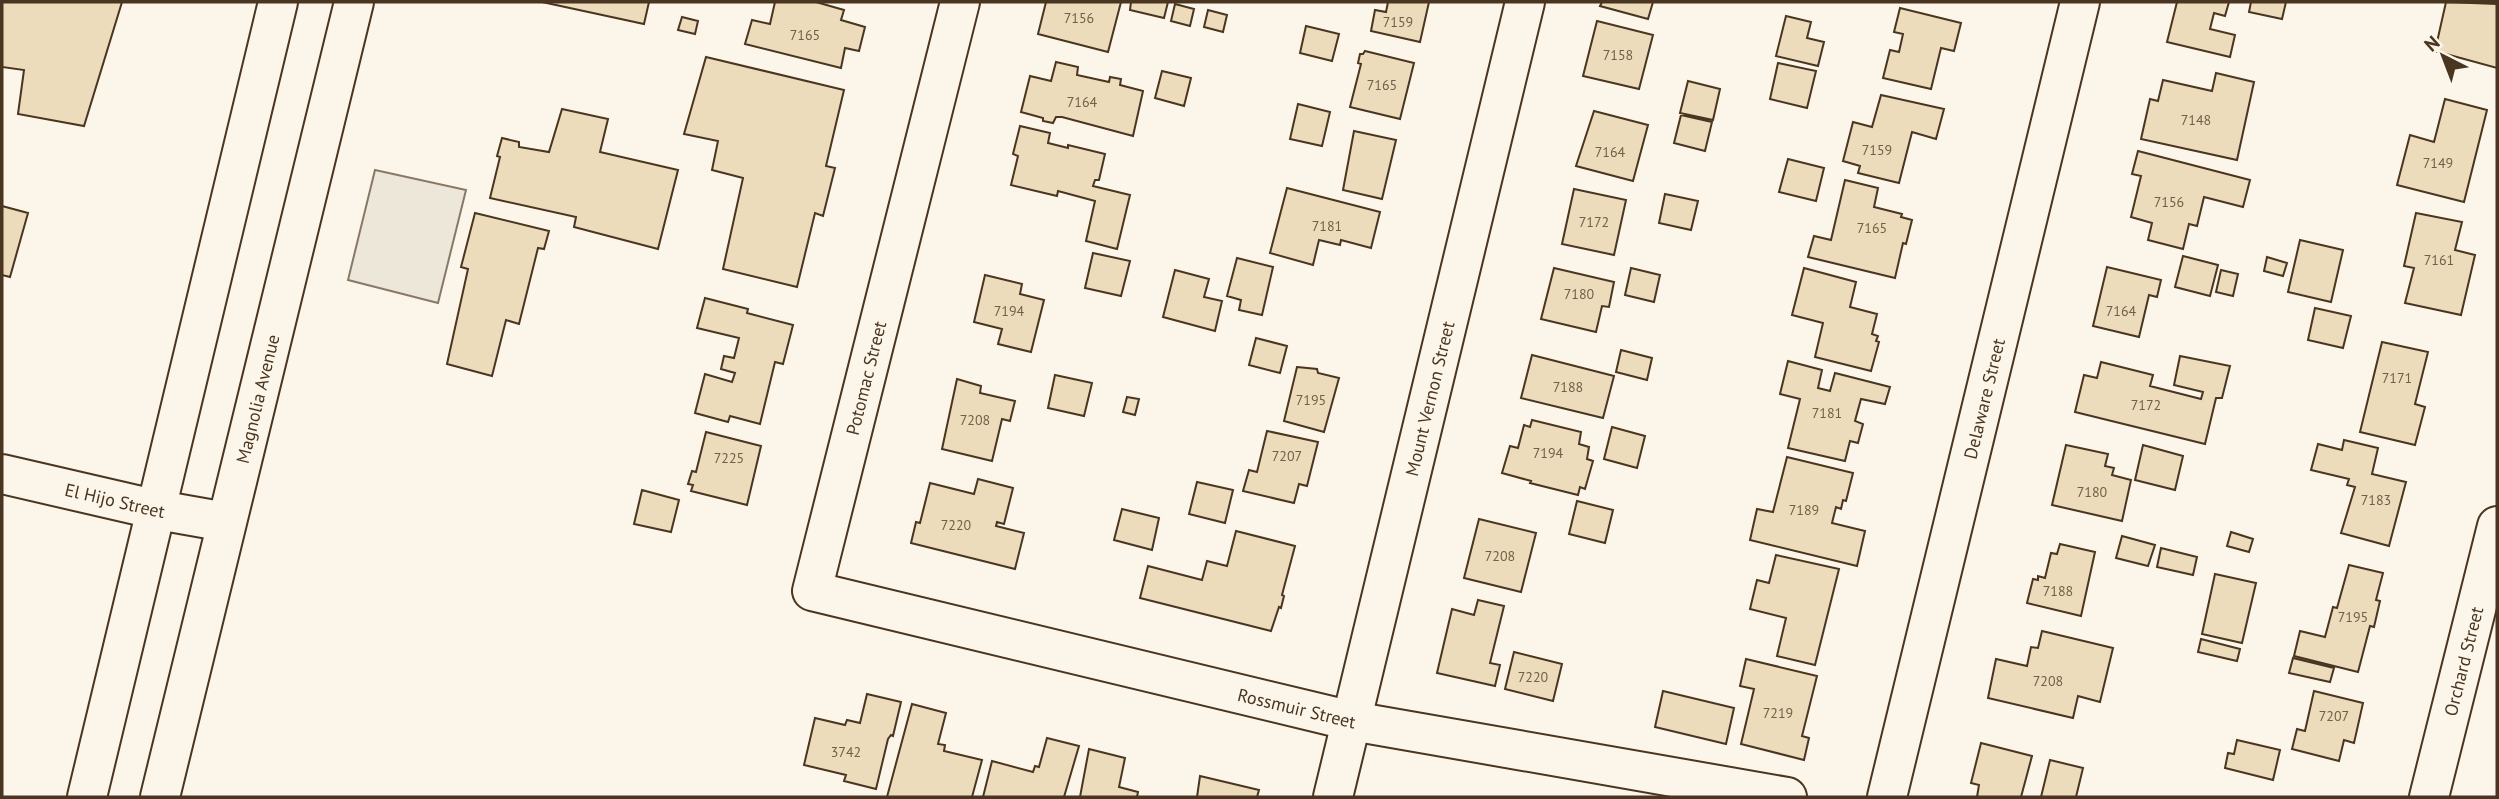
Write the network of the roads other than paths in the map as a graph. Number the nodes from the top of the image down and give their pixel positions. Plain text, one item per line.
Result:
1 (278, 2) edge
2 (354, 2) edge
3 (960, 2) edge
4 (1525, 2) edge
5 (2080, 2) edge
6 (2, 474) edge
7 (158, 510) junction
8 (226, 522) junction
9 (2497, 526) edge
10 (812, 591) joint
11 (1352, 721) junction
12 (87, 797) edge
13 (160, 797) edge
14 (1333, 797) edge
15 (1787, 797) edge
16 (1887, 797) edge
17 (2429, 797) edge

1 - 7 street
2 - 8 street, Magnolia Avenue
3 - 10 street, Potomac Street
4 - 11 street, Mount Vernon Street
5 - 16 street, Delaware Street
6 - 7 street, El Hijo Street
7 - 8 street, El Hijo Street
7 - 12 street
8 - 13 street, Magnolia Avenue
9 - 17 street, Orchard Street
10 - 11 street, Rossmuir Street
11 - 14 street, Mount Vernon Street
11 - 15 street, Rossmuir Street

